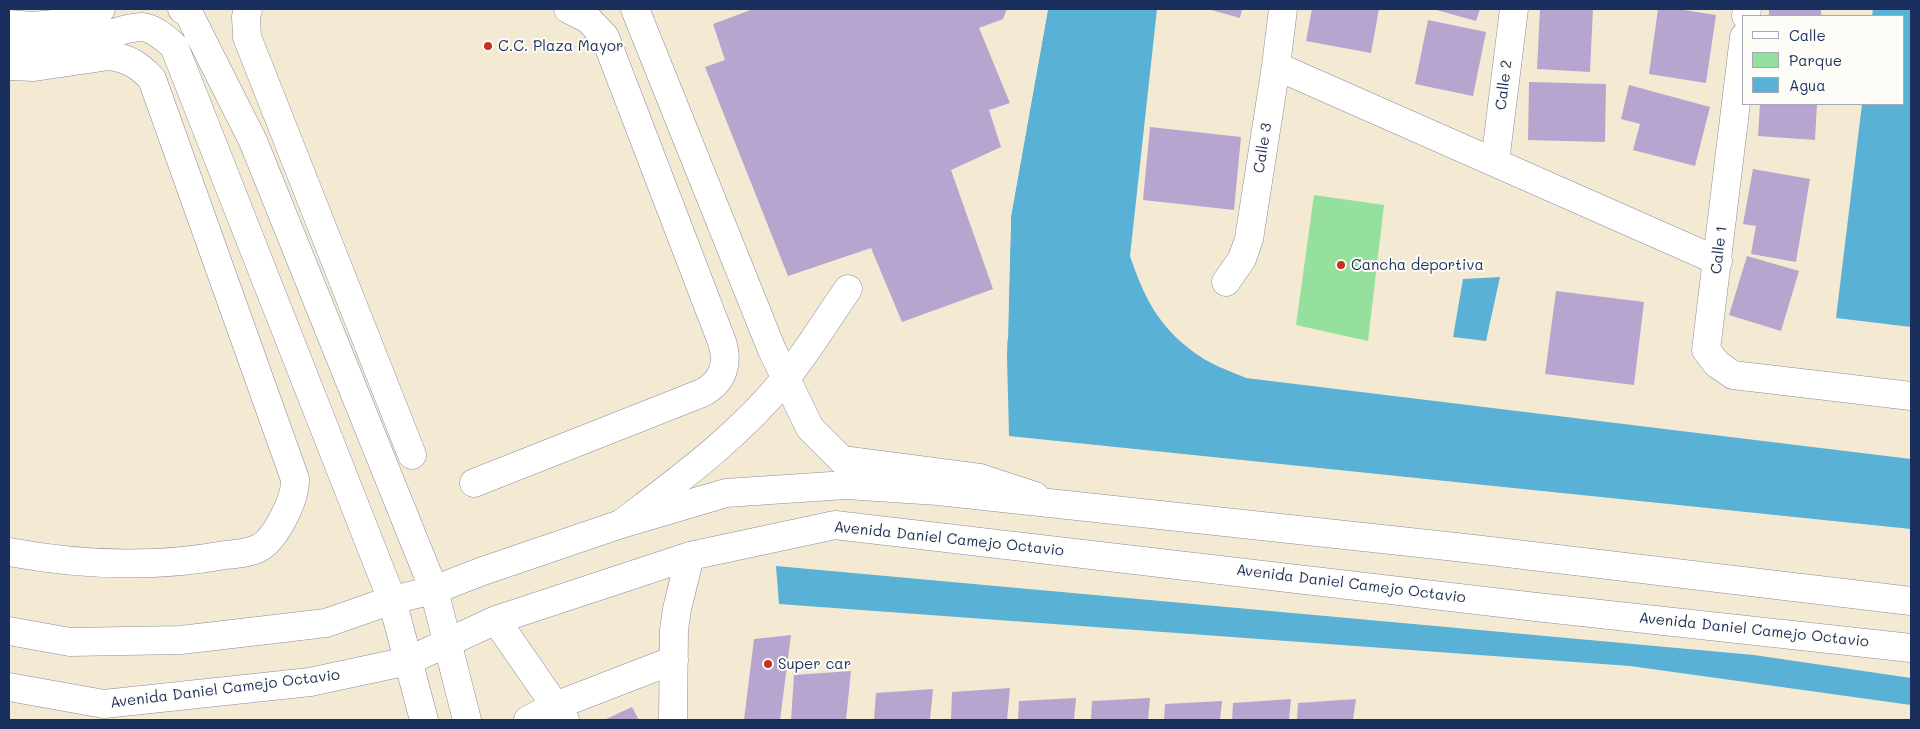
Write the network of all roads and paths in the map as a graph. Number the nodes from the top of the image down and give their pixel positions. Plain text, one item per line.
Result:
1 (101, 9) edge
2 (182, 9) edge
3 (248, 9) edge
4 (635, 9) edge
5 (1283, 9) edge
6 (1514, 9) edge
7 (584, 12) edge
8 (9, 24) edge
9 (9, 47) edge
10 (1742, 54) edge
11 (9, 66) edge
12 (1276, 66) junction
13 (283, 128) junction
14 (252, 141) junction
15 (217, 156) junction
16 (1495, 162) junction
17 (186, 174) junction
18 (1718, 261) junction
19 (1226, 282) dead end
20 (848, 289) dead end
21 (785, 379) junction
22 (1911, 396) edge
23 (412, 455) dead end
24 (474, 483) dead end
25 (1060, 504) junction
26 (621, 524) junction
27 (9, 552) edge
28 (690, 556) junction
29 (434, 590) junction
30 (392, 600) junction
31 (1911, 601) edge
32 (496, 620) junction
33 (9, 631) edge
34 (447, 642) junction
35 (1911, 648) edge
36 (674, 660) junction
37 (408, 662) junction
38 (9, 687) edge
39 (560, 713) edge
40 (424, 720) edge
41 (467, 720) edge
42 (528, 720) edge
43 (673, 720) edge

1 - 8 main road
2 - 14 main road
3 - 13 main road
4 - 21 main road
5 - 12 main road, Calle 3
6 - 16 main road, Calle 2
7 - 24 main road
9 - 15 main road
10 - 18 main road, Calle 1
11 - 17 main road
12 - 16 main road
12 - 19 main road, Calle 3
13 - 14 main road
13 - 23 main road
14 - 15 main road
14 - 29 main road
15 - 17 main road
15 - 30 main road
16 - 18 main road
17 - 27 main road
18 - 22 main road, Calle 1
20 - 21 main road
21 - 25 main road
21 - 26 main road
25 - 26 main road
25 - 31 main road
26 - 29 main road
28 - 32 main road, Avenida Daniel Camejo Octavio
28 - 35 main road, Avenida Daniel Camejo Octavio
28 - 36 main road
29 - 30 main road
29 - 34 main road
30 - 33 main road
30 - 37 main road
32 - 34 main road, Avenida Daniel Camejo Octavio
32 - 39 main road
34 - 37 main road, Avenida Daniel Camejo Octavio
34 - 41 main road
36 - 39 main road
36 - 43 main road
37 - 38 main road, Avenida Daniel Camejo Octavio
37 - 40 main road
39 - 42 main road

